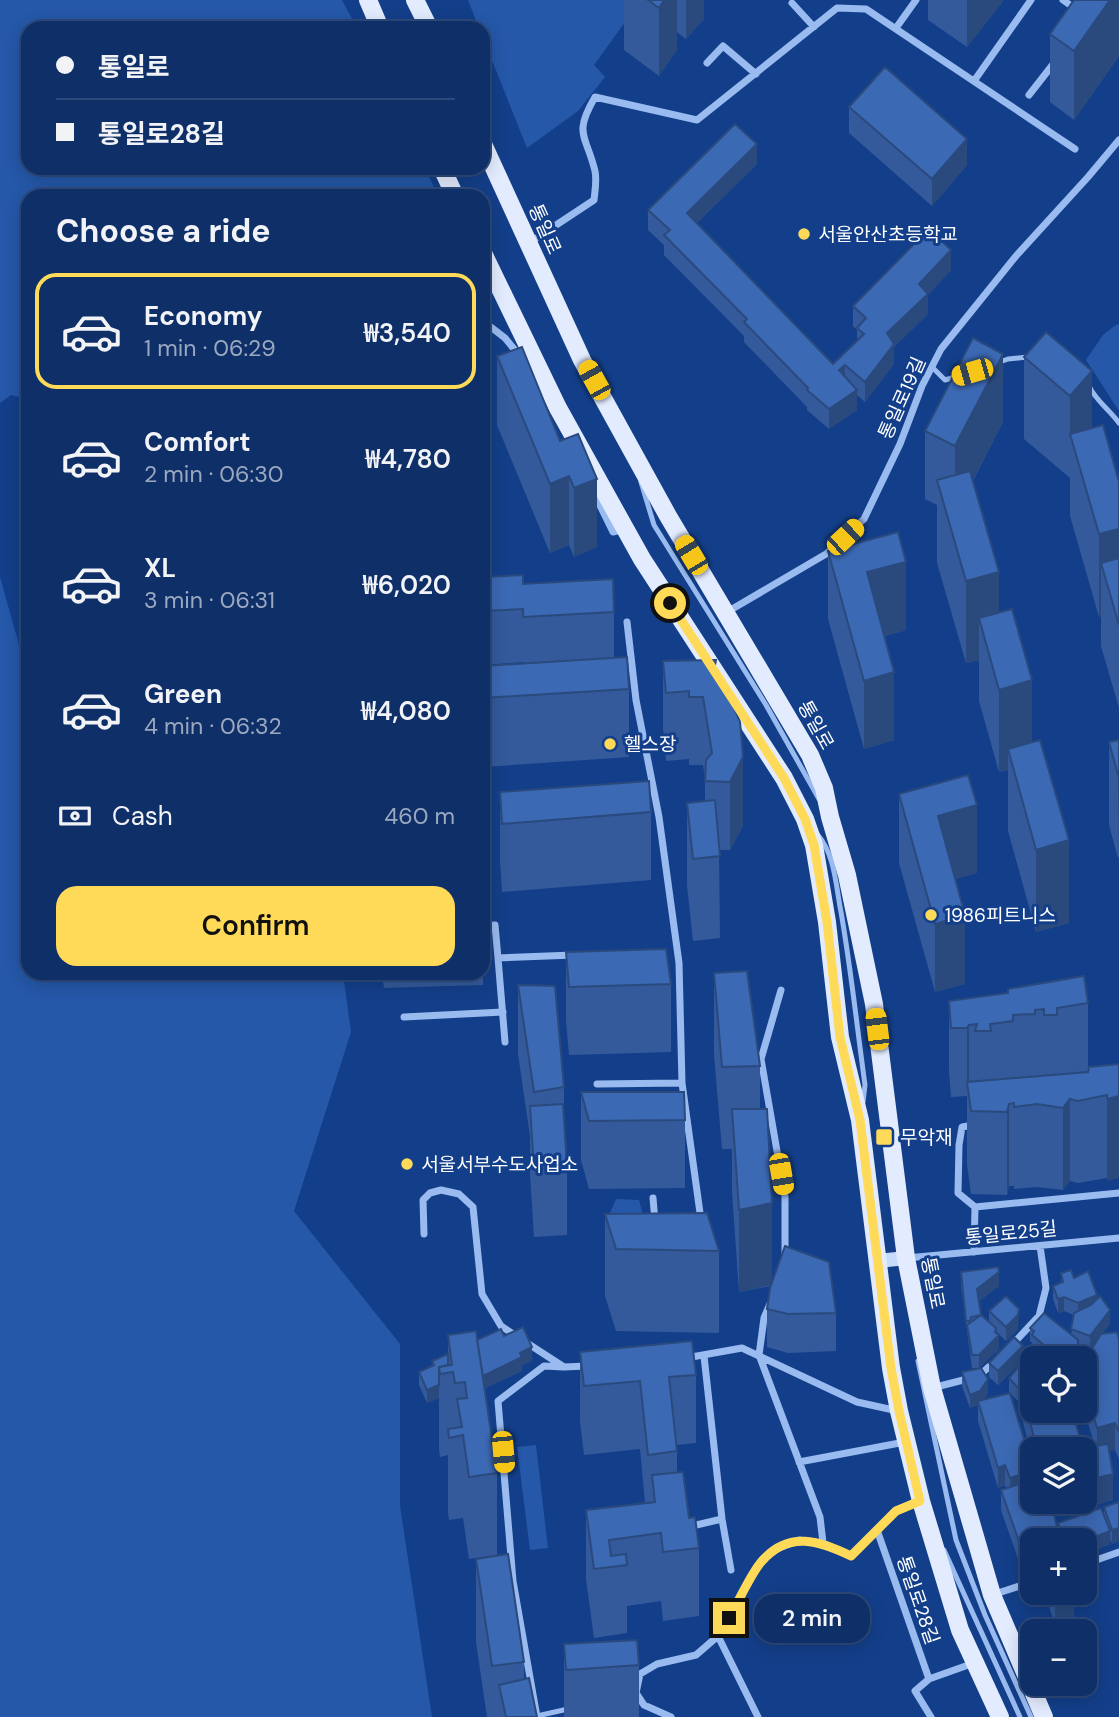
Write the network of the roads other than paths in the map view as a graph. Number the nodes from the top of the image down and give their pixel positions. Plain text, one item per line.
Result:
1 (368, 0) edge
2 (415, 0) edge
3 (916, 0) edge
4 (1031, 0) edge
5 (1063, 0) edge
6 (792, 3) dead end
7 (1080, 12) edge
8 (377, 21) edge
9 (426, 21) edge
10 (814, 27) junction
11 (896, 29) junction
12 (1063, 51) edge
13 (707, 63) dead end
14 (756, 74) junction
15 (974, 81) junction
16 (1029, 96) dead end
17 (1119, 140) edge
18 (1075, 149) dead end
19 (490, 159) edge
20 (529, 243) junction
21 (490, 267) edge
22 (490, 326) edge
23 (1031, 357) edge
24 (521, 358) edge
25 (932, 367) junction
26 (985, 367) edge
27 (529, 368) edge
28 (972, 372) edge
29 (1085, 379) edge
30 (1119, 423) edge
31 (628, 442) junction
32 (584, 473) edge
33 (590, 485) edge
34 (625, 528) junction
35 (727, 613) junction
36 (624, 621) dead end
37 (623, 700) edge
38 (636, 700) junction
39 (659, 817) junction
40 (830, 817) junction
41 (646, 818) edge
42 (805, 819) junction
43 (490, 925) edge
44 (580, 955) edge
45 (498, 958) junction
46 (667, 962) edge
47 (679, 963) junction
48 (781, 990) dead end
49 (503, 1012) junction
50 (404, 1017) dead end
51 (505, 1042) dead end
52 (682, 1083) junction
53 (597, 1084) dead end
54 (990, 1123) edge
55 (1119, 1192) edge
56 (653, 1198) dead end
57 (975, 1207) junction
58 (655, 1233) edge
59 (424, 1234) dead end
60 (704, 1235) edge
61 (1119, 1238) edge
62 (1040, 1246) junction
63 (974, 1252) junction
64 (785, 1258) edge
65 (906, 1258) junction
66 (878, 1261) junction
67 (775, 1294) edge
68 (759, 1355) junction
69 (704, 1356) junction
70 (677, 1358) edge
71 (595, 1365) edge
72 (564, 1367) junction
73 (932, 1388) junction
74 (899, 1411) junction
75 (906, 1442) junction
76 (799, 1462) junction
77 (923, 1507) junction
78 (722, 1520) junction
79 (682, 1528) edge
80 (877, 1530) junction
81 (823, 1543) junction
82 (1119, 1552) edge
83 (1097, 1560) edge
84 (731, 1570) dead end
85 (513, 1581) junction
86 (502, 1585) edge
87 (1020, 1585) edge
88 (992, 1595) junction
89 (718, 1636) junction
90 (975, 1663) junction
91 (929, 1679) junction
92 (568, 1709) edge
93 (537, 1716) edge
94 (670, 1717) edge
95 (758, 1717) edge
96 (931, 1717) edge
97 (1000, 1717) edge
98 (1020, 1717) edge
99 (1031, 1717) edge
100 (1044, 1717) edge

1 - 8 main road
2 - 9 main road
3 - 11 street
4 - 15 street
5 - 7 street
6 - 10 street
10 - 11 street
10 - 14 street
11 - 15 street
12 - 16 street
13 - 14 street
14 - 20 street
15 - 18 street
17 - 25 street, 통일로19길
19 - 20 main road, 통일로
20 - 31 main road, 통일로
21 - 34 main road
22 - 24 street
23 - 26 lane
25 - 28 lane
25 - 35 street, 통일로19길
27 - 32 street
29 - 30 lane
31 - 35 main road, 통일로
31 - 40 lane
33 - 34 street
34 - 42 main road
35 - 40 main road, 통일로
36 - 38 street
37 - 38 lane
38 - 39 street
39 - 41 lane
39 - 47 street
40 - 42 main road
40 - 65 main road, 통일로
42 - 66 main road
43 - 45 street
44 - 45 street
45 - 49 street
46 - 47 street
47 - 52 street
48 - 64 street
49 - 50 street
49 - 51 street
52 - 53 street
52 - 60 street
54 - 57 street
55 - 57 street
56 - 58 street
57 - 63 street
59 - 72 street
61 - 62 street, 통일로25길
62 - 63 street, 통일로25길
62 - 73 street
63 - 65 street, 통일로25길
65 - 66 main road
65 - 73 main road, 통일로
65 - 99 lane
66 - 74 main road
67 - 68 street
68 - 69 street
68 - 74 street
68 - 76 street
69 - 70 street
69 - 78 street
71 - 72 street
72 - 85 street
73 - 88 main road, 통일로
74 - 75 main road
75 - 76 street
75 - 77 main road
76 - 81 street
77 - 80 street
77 - 90 main road
77 - 98 lane
78 - 79 street
78 - 84 street
80 - 81 street
80 - 91 street, 통일로28길
81 - 89 street
82 - 83 street
85 - 86 lane
85 - 93 street
87 - 88 street
88 - 100 main road, 통일로
89 - 94 street
89 - 95 street
90 - 91 street
90 - 97 main road
91 - 96 street
92 - 93 lane

